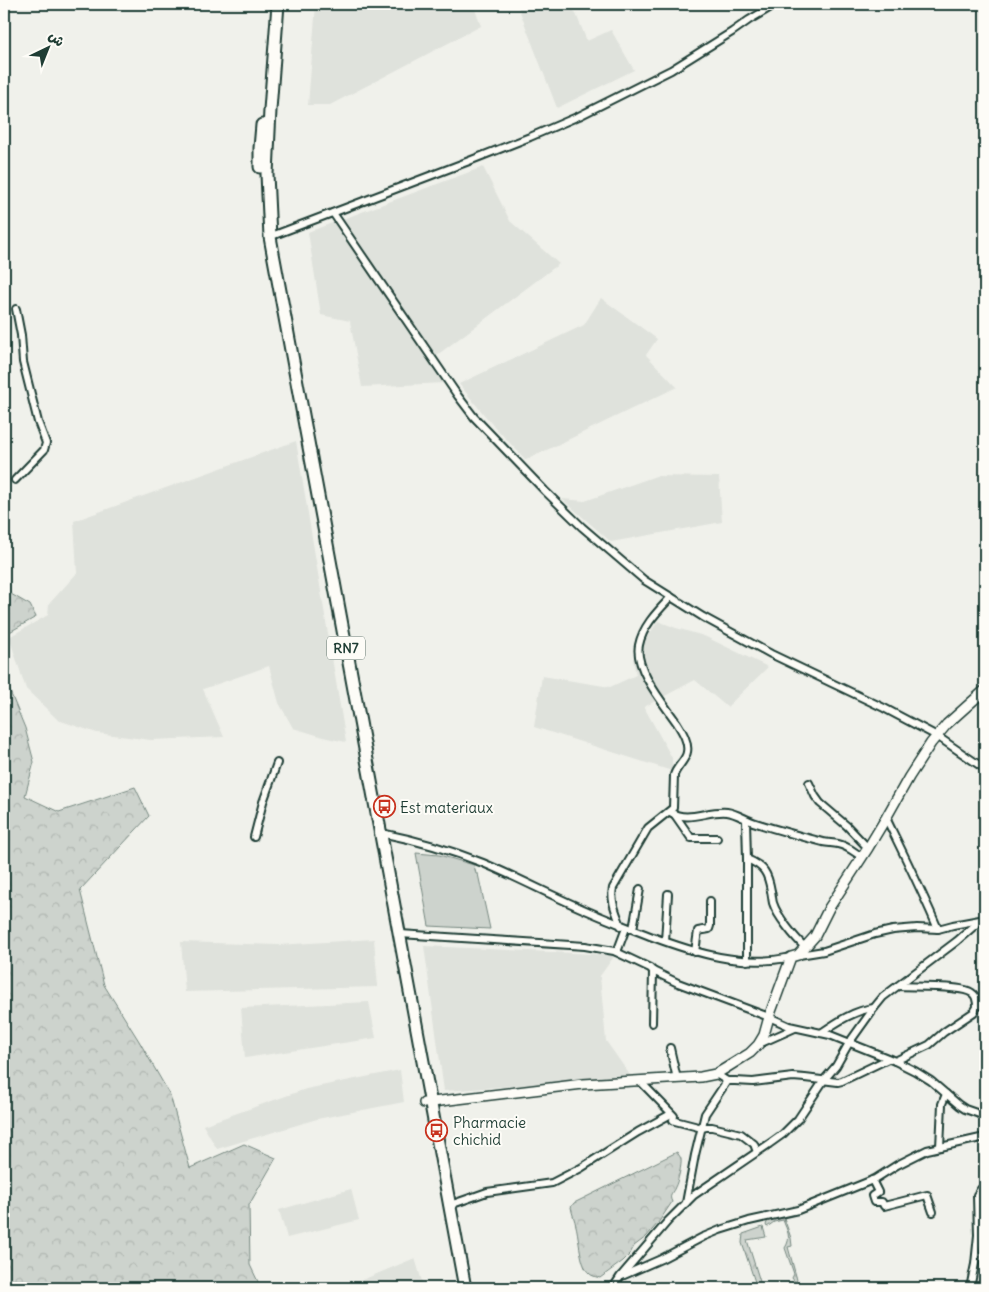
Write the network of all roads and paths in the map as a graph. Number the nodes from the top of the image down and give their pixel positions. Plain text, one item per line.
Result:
1 (272, 4) edge
2 (278, 4) edge
3 (780, 4) edge
4 (333, 213) junction
5 (268, 238) junction
6 (16, 310) dead end
7 (15, 480) dead end
8 (671, 597) junction
9 (985, 690) edge
10 (937, 736) junction
11 (277, 763) dead end
12 (985, 769) edge
13 (809, 783) dead end
14 (672, 813) junction
15 (886, 818) junction
16 (746, 820) junction
17 (381, 833) junction
18 (254, 837) dead end
19 (716, 838) dead end
20 (868, 848) junction
21 (862, 858) junction
22 (747, 859) junction
23 (640, 889) dead end
24 (668, 894) dead end
25 (710, 901) dead end
26 (983, 920) edge
27 (627, 928) junction
28 (938, 929) junction
29 (400, 934) junction
30 (665, 942) junction
31 (805, 947) junction
32 (617, 952) junction
33 (695, 952) junction
34 (794, 956) junction
35 (747, 961) junction
36 (653, 971) junction
37 (898, 986) junction
38 (976, 1000) junction
39 (985, 1001) edge
40 (874, 1008) junction
41 (769, 1017) junction
42 (652, 1024) dead end
43 (796, 1028) junction
44 (821, 1033) junction
45 (850, 1043) junction
46 (758, 1045) junction
47 (670, 1048) dead end
48 (891, 1060) junction
49 (716, 1074) junction
50 (677, 1079) junction
51 (639, 1080) junction
52 (824, 1080) junction
53 (727, 1081) junction
54 (946, 1094) junction
55 (428, 1102) junction
56 (671, 1114) junction
57 (985, 1115) edge
58 (702, 1128) junction
59 (985, 1137) edge
60 (940, 1147) junction
61 (757, 1152) junction
62 (872, 1180) junction
63 (985, 1187) edge
64 (450, 1204) junction
65 (686, 1204) junction
66 (933, 1212) dead end
67 (620, 1277) junction
68 (459, 1288) edge
69 (466, 1288) edge
70 (613, 1288) edge
71 (970, 1288) edge

1 - 5 highway, RN7
2 - 5 highway, RN7
3 - 4 street
4 - 5 street
4 - 8 street
5 - 17 highway, RN7
5 - 55 highway, RN7
6 - 7 street
8 - 10 street
8 - 14 street
9 - 10 street
10 - 12 street
10 - 15 street
11 - 18 street
13 - 20 street
14 - 16 street
14 - 19 street
14 - 27 street
15 - 20 street
15 - 28 street
16 - 21 street
16 - 22 street
17 - 27 street
17 - 29 highway, RN7
20 - 21 street
21 - 31 street
22 - 31 street
22 - 35 street
23 - 27 street
24 - 30 street
25 - 33 street
26 - 28 street
26 - 37 street
27 - 30 street
27 - 32 street
28 - 34 street
29 - 32 street
29 - 55 highway, RN7
30 - 33 street
31 - 34 street
32 - 36 street
33 - 35 street
34 - 35 street
34 - 41 street
36 - 41 street
36 - 42 street
37 - 38 street
37 - 40 street
38 - 39 street
38 - 48 street
40 - 44 street
40 - 45 street
41 - 43 street
41 - 46 street
43 - 44 street
43 - 46 street
44 - 45 street
45 - 48 street
45 - 52 street
46 - 49 street
47 - 50 street
48 - 52 street
48 - 54 street
49 - 50 street
49 - 53 street
50 - 51 street
51 - 55 street
51 - 56 street
52 - 53 street
52 - 61 street
53 - 58 street
54 - 57 street
54 - 60 street
55 - 64 highway, RN7
55 - 68 highway, RN7
56 - 58 street
56 - 64 street
58 - 61 street
58 - 65 street
59 - 60 street
60 - 62 street
61 - 65 street
62 - 66 street
62 - 67 street
63 - 71 street
64 - 69 highway, RN7
65 - 67 street
67 - 70 street

